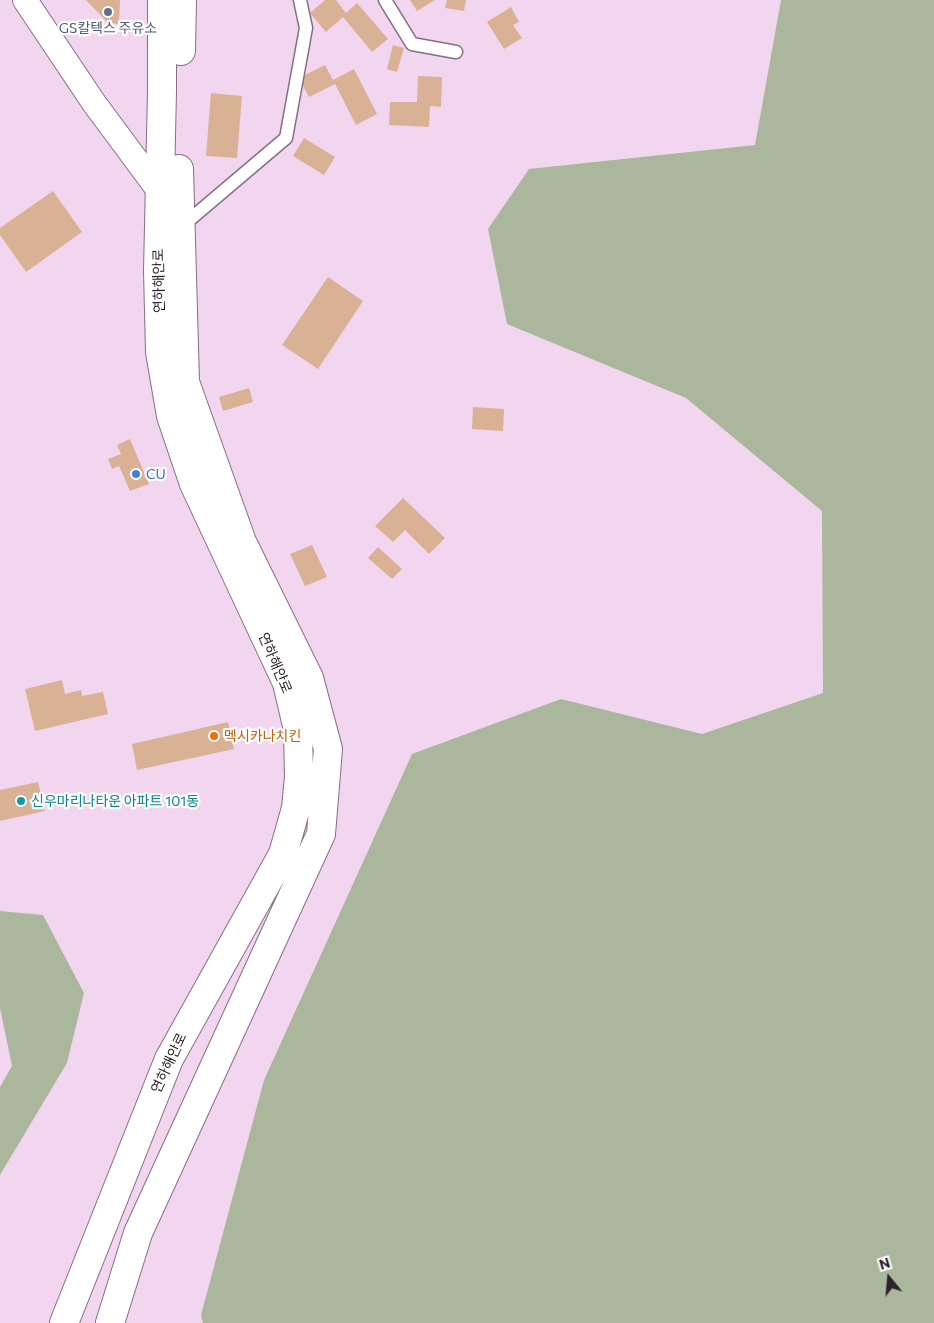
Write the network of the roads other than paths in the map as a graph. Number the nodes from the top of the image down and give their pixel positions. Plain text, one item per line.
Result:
1 (25, 0) edge
2 (162, 0) edge
3 (182, 0) edge
4 (300, 0) edge
5 (385, 0) edge
6 (456, 52) dead end
7 (160, 192) junction
8 (180, 229) junction
9 (64, 1323) edge
10 (110, 1323) edge

1 - 7 street
2 - 7 street, 연하해안로
3 - 8 street, 연하해안로
4 - 8 lane
5 - 6 lane
7 - 9 street, 연하해안로
8 - 10 street, 연하해안로

